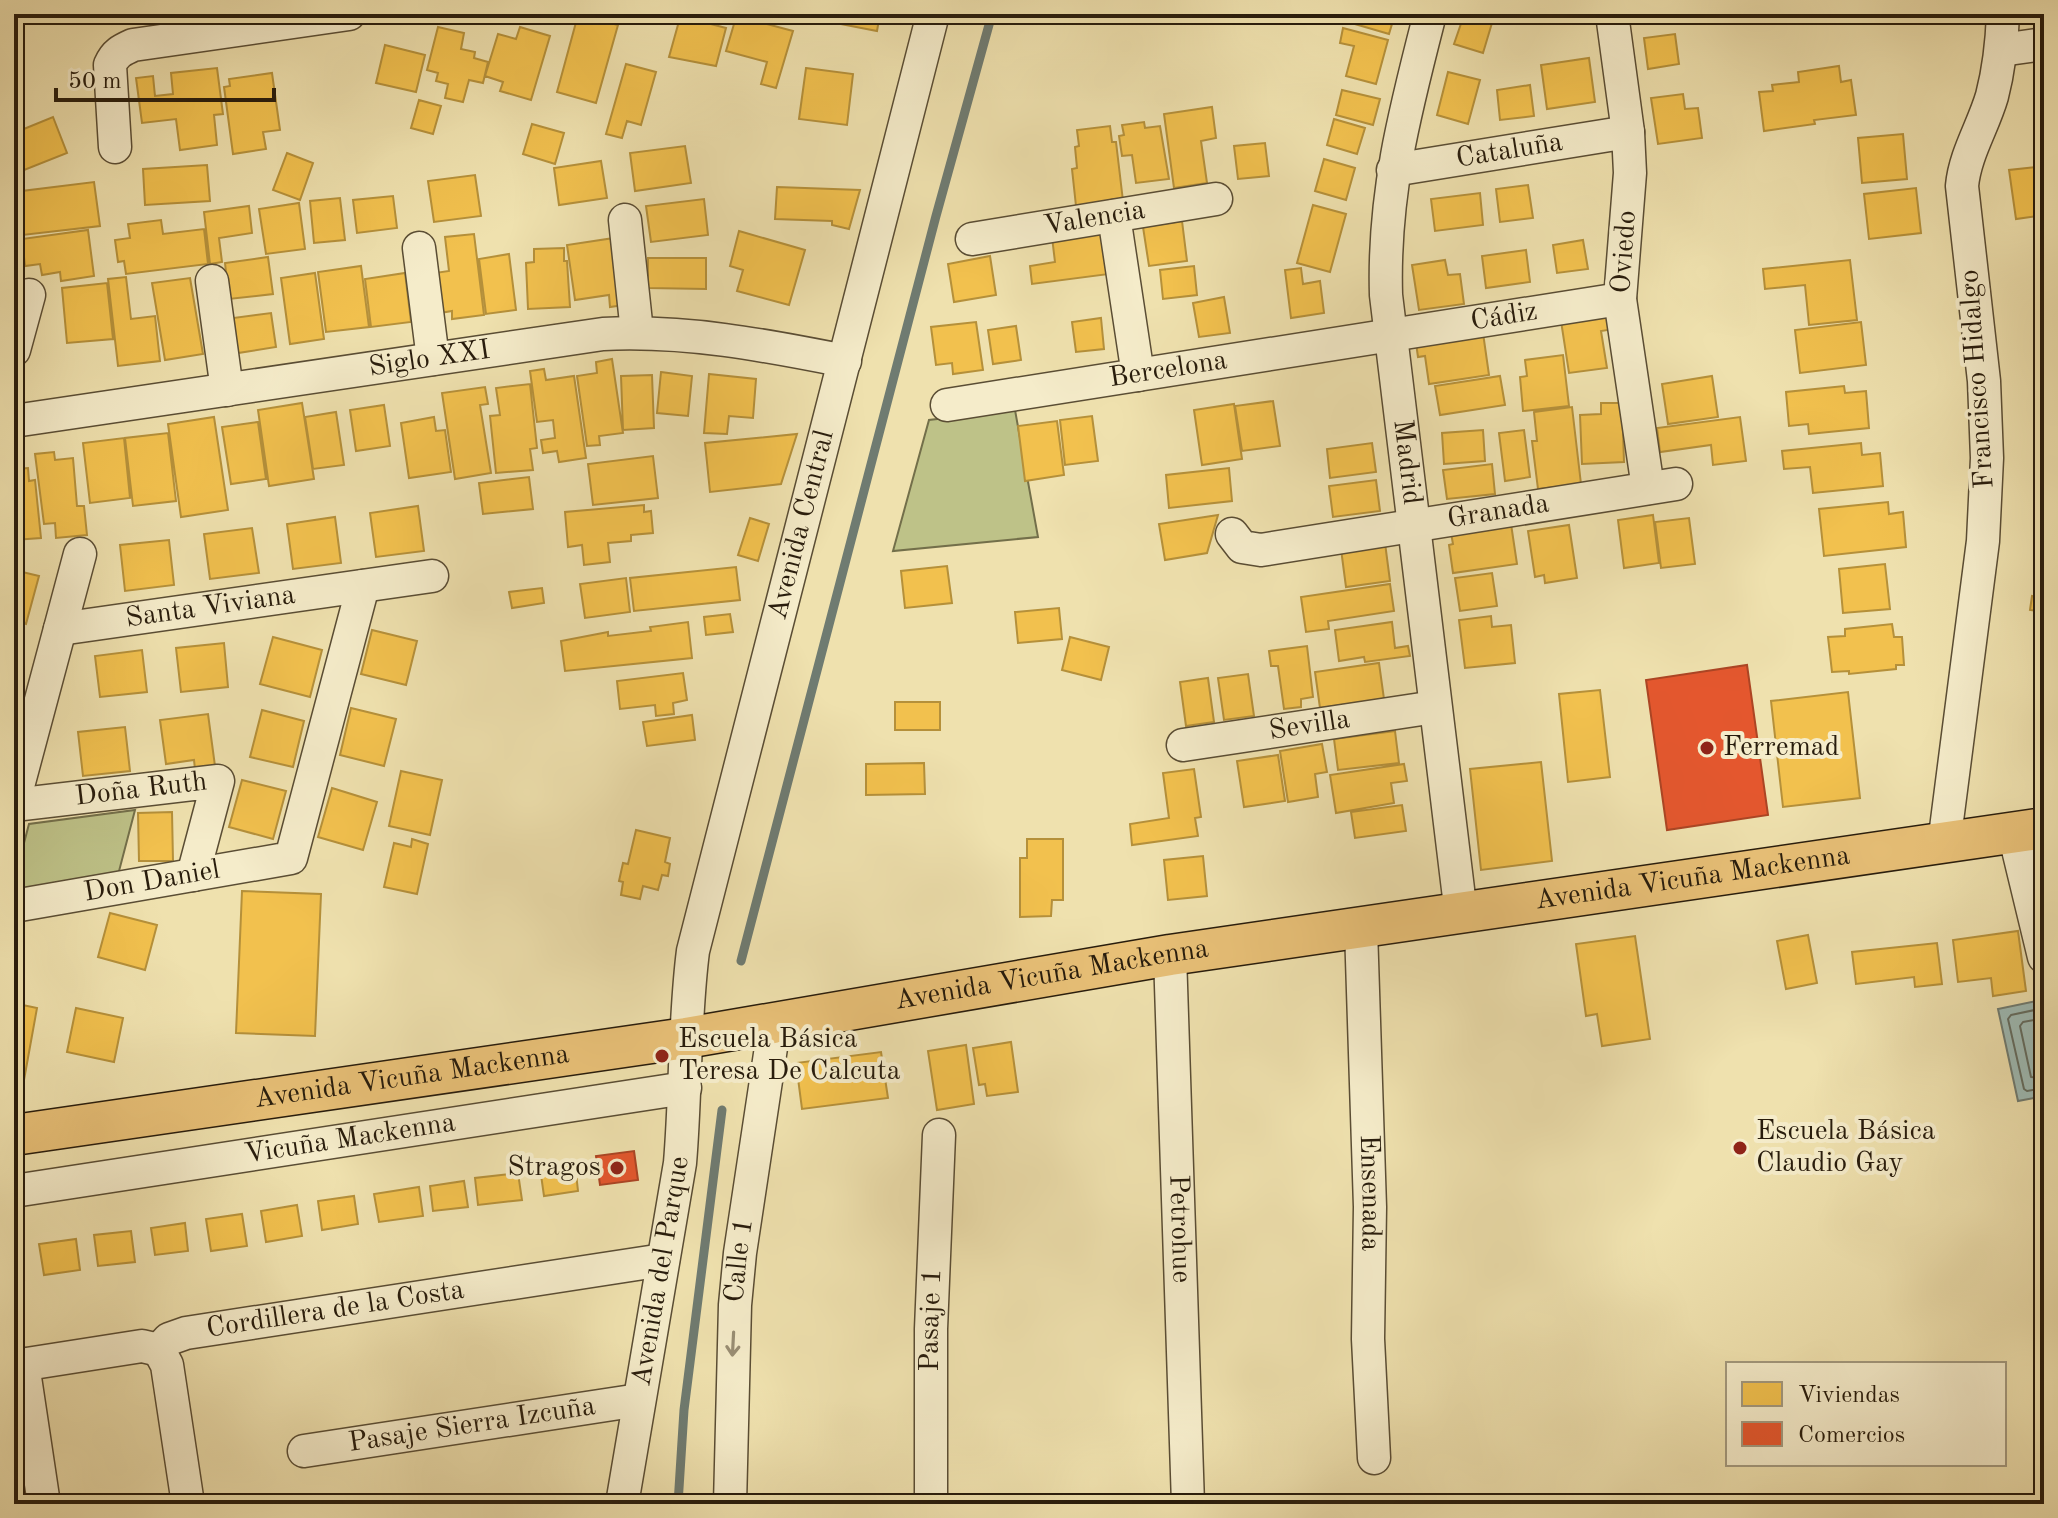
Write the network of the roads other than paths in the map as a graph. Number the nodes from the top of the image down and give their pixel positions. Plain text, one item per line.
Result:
1 (349, 14) edge
2 (933, 14) edge
3 (1430, 14) edge
4 (1612, 14) edge
5 (2003, 14) edge
6 (2044, 44) edge
7 (2001, 50) junction
8 (1628, 132) junction
9 (115, 147) dead end
10 (1393, 170) junction
11 (1216, 199) dead end
12 (1114, 216) junction
13 (625, 220) dead end
14 (972, 239) dead end
15 (419, 248) dead end
16 (212, 281) dead end
17 (29, 295) dead end
18 (1620, 299) junction
19 (637, 332) junction
20 (1390, 336) junction
21 (14, 350) edge
22 (433, 359) junction
23 (845, 361) junction
24 (1138, 375) junction
25 (227, 390) junction
26 (947, 405) dead end
27 (14, 421) edge
28 (1662, 486) joint
29 (1413, 526) junction
30 (1232, 534) dead end
31 (80, 554) dead end
32 (432, 576) dead end
33 (363, 586) junction
34 (60, 629) junction
35 (1435, 707) junction
36 (1183, 745) dead end
37 (14, 803) edge
38 (2029, 830) edge
39 (1944, 844) junction
40 (193, 875) junction
41 (14, 906) edge
42 (1461, 914) junction
43 (1361, 929) junction
44 (1170, 955) junction
45 (2044, 957) edge
46 (775, 1021) junction
47 (686, 1038) junction
48 (685, 1088) junction
49 (14, 1135) edge
50 (939, 1135) dead end
51 (14, 1191) edge
52 (663, 1260) junction
53 (159, 1350) junction
54 (18, 1365) edge
55 (639, 1400) junction
56 (304, 1451) dead end
57 (1374, 1458) dead end
58 (44, 1504) edge
59 (188, 1504) edge
60 (622, 1504) edge
61 (730, 1504) edge
62 (931, 1504) edge
63 (1188, 1504) edge

1 - 9 street
2 - 23 street, Avenida Central
3 - 10 street, Madrid
4 - 8 street, Oviedo
5 - 7 street, Francisco Hidalgo
6 - 7 street
7 - 39 street, Francisco Hidalgo
8 - 10 street, Cataluña
8 - 18 street, Oviedo
10 - 20 street, Madrid
11 - 12 street, Valencia
12 - 14 street, Valencia
12 - 24 street
13 - 19 street
15 - 22 street
16 - 25 street
17 - 21 street
18 - 20 street, Cádiz
18 - 28 street, Oviedo
19 - 22 street, Siglo XXI
19 - 23 street, Siglo XXI
20 - 24 street, Bercelona
20 - 29 street, Madrid
22 - 25 street, Siglo XXI
23 - 47 street, Avenida Central
24 - 26 street, Bercelona
25 - 27 street, Siglo XXI
28 - 29 street, Granada
29 - 30 street, Granada
29 - 35 street, Madrid
31 - 34 street
32 - 33 street, Santa Viviana
33 - 34 street, Santa Viviana
33 - 40 street, Don Daniel
34 - 37 street
35 - 36 street, Sevilla
35 - 42 street, Madrid
37 - 40 street, Doña Ruth
38 - 39 main road, Avenida Vicuña Mackenna
38 - 45 street
39 - 42 main road, Avenida Vicuña Mackenna
40 - 41 street, Don Daniel
42 - 43 main road, Avenida Vicuña Mackenna
43 - 44 main road, Avenida Vicuña Mackenna
43 - 57 street, Ensenada
44 - 46 main road, Avenida Vicuña Mackenna
44 - 63 street, Petrohue
46 - 47 main road, Avenida Vicuña Mackenna
46 -> 61 street, Calle 1
47 - 48 street, Avenida del Parque
47 - 49 main road, Avenida Vicuña Mackenna
48 - 51 street, Vicuña Mackenna
48 - 52 street, Avenida del Parque
50 - 62 street, Pasaje 1
52 - 53 street, Cordillera de la Costa
52 - 55 street, Avenida del Parque
53 - 54 street, Cordillera de la Costa
53 - 59 street
54 - 58 street
55 - 56 street, Pasaje Sierra Izcuña
55 - 60 street, Avenida del Parque

